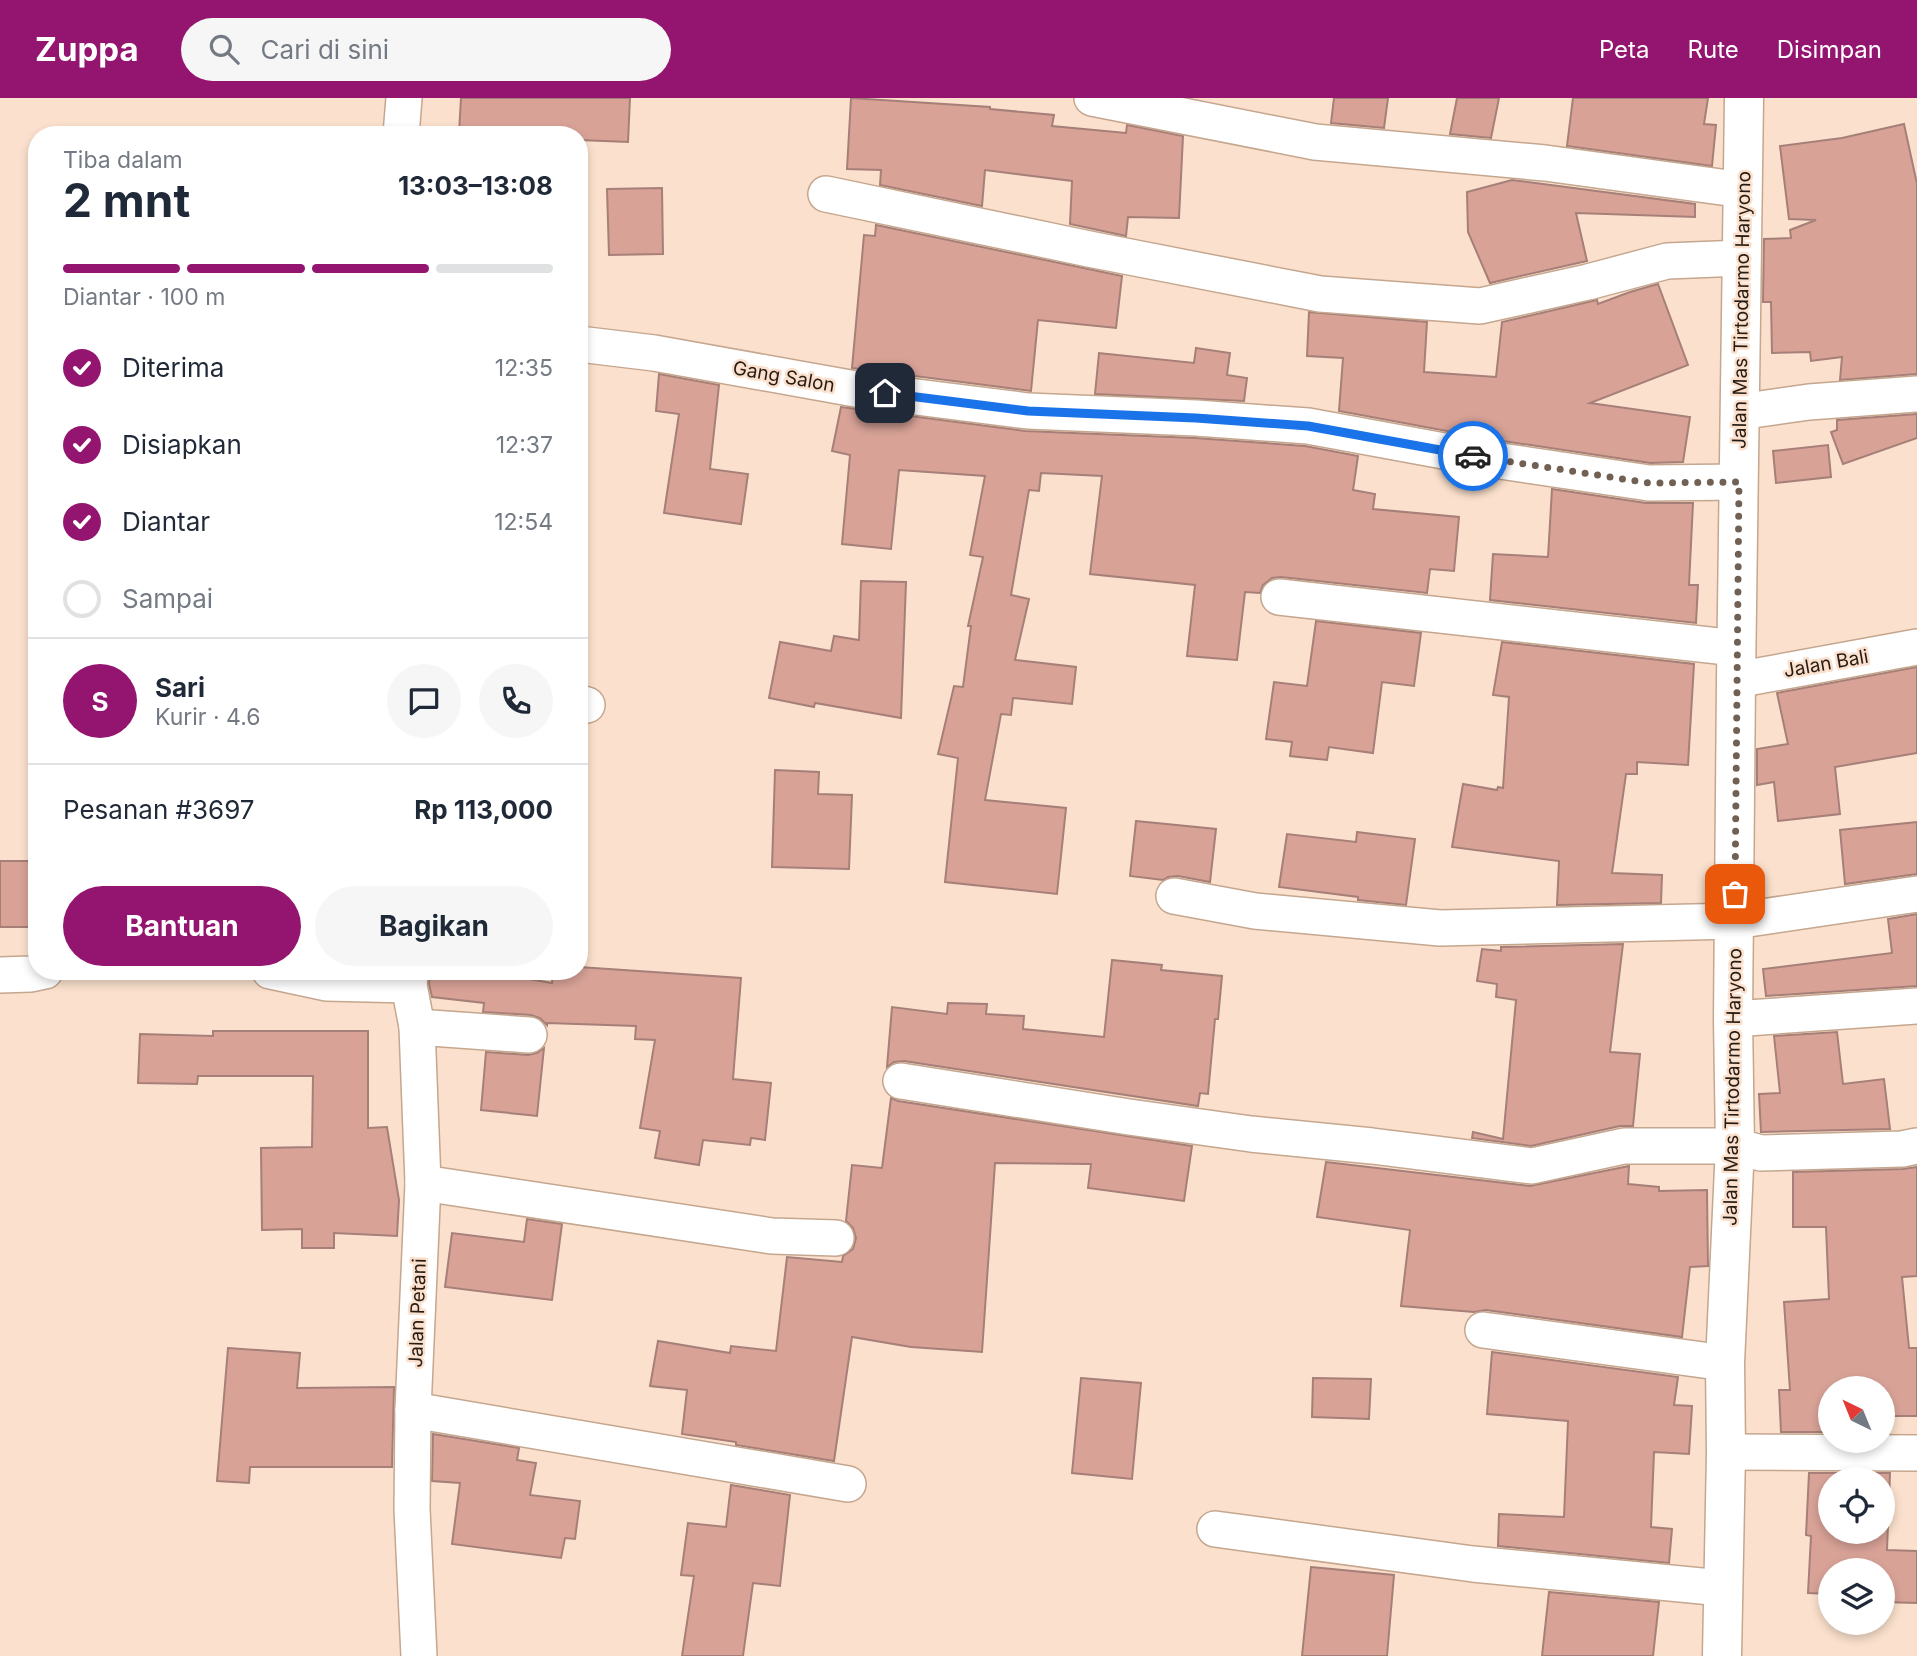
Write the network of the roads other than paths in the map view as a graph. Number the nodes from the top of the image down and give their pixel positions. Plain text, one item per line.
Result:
1 (404, 98) edge
2 (1092, 98) edge
3 (1744, 98) edge
4 (402, 126) edge
5 (1743, 190) junction
6 (826, 194) dead end
7 (1742, 258) junction
8 (588, 345) edge
9 (1917, 394) edge
10 (1739, 412) junction
11 (1739, 482) junction
12 (1279, 597) dead end
13 (1917, 647) edge
14 (1736, 664) junction
15 (1917, 894) edge
16 (1174, 895) dead end
17 (1734, 921) junction
18 (28, 974) edge
19 (0, 975) edge
20 (312, 980) edge
21 (376, 980) edge
22 (410, 980) edge
23 (1917, 1006) edge
24 (1733, 1019) junction
25 (417, 1027) junction
26 (529, 1035) dead end
27 (901, 1081) dead end
28 (1735, 1146) junction
29 (1917, 1146) edge
30 (423, 1183) junction
31 (836, 1238) dead end
32 (1483, 1330) dead end
33 (1725, 1363) junction
34 (413, 1410) junction
35 (1726, 1452) junction
36 (1917, 1453) edge
37 (848, 1484) dead end
38 (1215, 1529) dead end
39 (1722, 1588) junction
40 (419, 1656) edge
41 (1722, 1656) edge

1 - 4 street
2 - 5 street
3 - 5 street, Jalan Mas Tirtodarmo Haryono
5 - 7 street, Jalan Mas Tirtodarmo Haryono
6 - 7 street
7 - 10 street, Jalan Mas Tirtodarmo Haryono
8 - 11 street, Gang Salon
9 - 10 street
10 - 11 street, Jalan Mas Tirtodarmo Haryono
11 - 14 street, Jalan Mas Tirtodarmo Haryono
12 - 14 street, Jalan Bali
13 - 14 street, Jalan Bali
14 - 17 street, Jalan Mas Tirtodarmo Haryono
15 - 17 street
16 - 17 street
17 - 24 street, Jalan Mas Tirtodarmo Haryono
18 - 19 street
20 - 21 street
22 - 25 street, Jalan Petani
23 - 24 street
24 - 28 street, Jalan Mas Tirtodarmo Haryono
25 - 26 street
25 - 30 street, Jalan Petani
27 - 28 street
28 - 29 street
28 - 33 street, Jalan Mas Tirtodarmo Haryono
30 - 31 street
30 - 34 street, Jalan Petani
32 - 33 street
33 - 35 street, Jalan Mas Tirtodarmo Haryono
34 - 37 street
34 - 40 street, Jalan Petani
35 - 36 street
35 - 39 street, Jalan Mas Tirtodarmo Haryono
38 - 39 street
39 - 41 street, Jalan Mas Tirtodarmo Haryono

